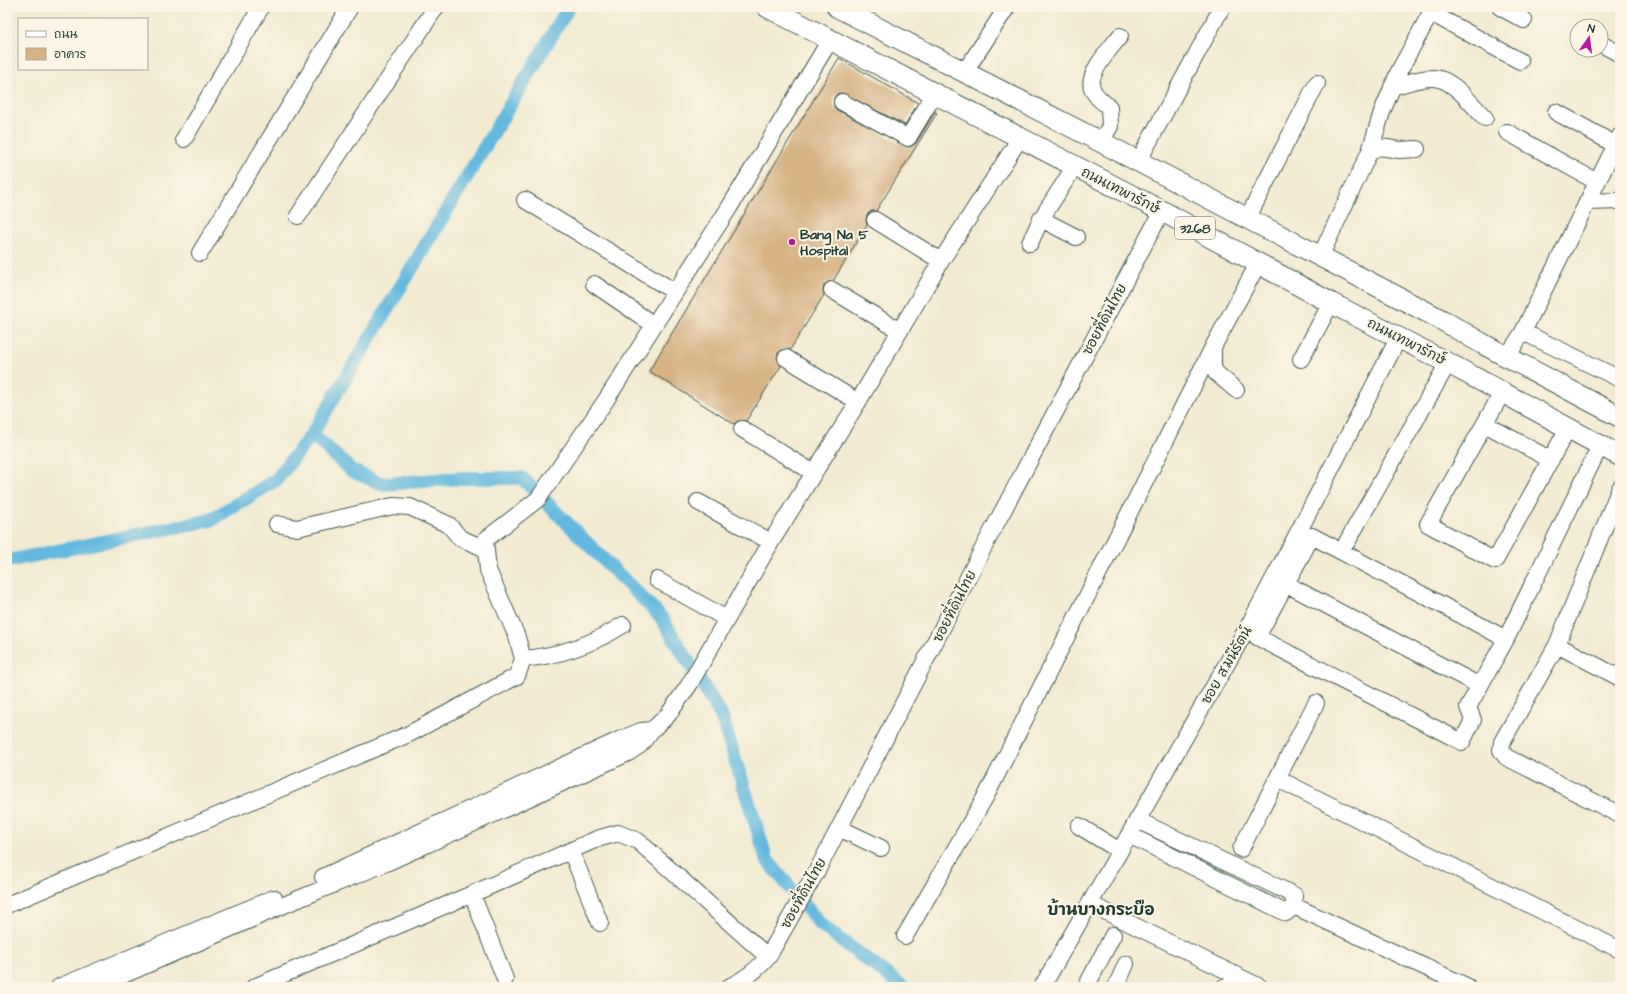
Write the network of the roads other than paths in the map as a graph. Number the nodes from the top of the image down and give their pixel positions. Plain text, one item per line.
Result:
1 (261, 7) edge
2 (350, 7) edge
3 (436, 7) edge
4 (767, 7) edge
5 (836, 7) edge
6 (1007, 7) edge
7 (1222, 7) edge
8 (1500, 7) edge
9 (1437, 11) edge
10 (1524, 20) dead end
11 (1120, 36) dead end
12 (830, 40) junction
13 (1609, 48) edge
14 (1620, 54) edge
15 (1520, 61) dead end
16 (964, 73) junction
17 (1317, 83) dead end
18 (1392, 88) junction
19 (935, 93) junction
20 (842, 102) dead end
21 (1556, 112) dead end
22 (1485, 118) dead end
23 (1507, 132) dead end
24 (1020, 138) junction
25 (184, 139) dead end
26 (1618, 140) edge
27 (1102, 142) junction
28 (1417, 149) dead end
29 (1370, 151) junction
30 (1138, 162) junction
31 (1075, 166) junction
32 (1597, 182) junction
33 (525, 200) dead end
34 (1587, 202) junction
35 (1620, 202) edge
36 (1162, 211) junction
37 (298, 216) dead end
38 (1041, 219) junction
39 (1247, 219) junction
40 (875, 220) dead end
41 (1076, 237) dead end
42 (1030, 243) dead end
43 (200, 253) dead end
44 (1320, 257) junction
45 (941, 261) junction
46 (1258, 262) junction
47 (594, 284) dead end
48 (832, 290) dead end
49 (675, 292) junction
50 (1332, 303) junction
51 (654, 324) junction
52 (900, 331) junction
53 (1523, 332) junction
54 (1399, 337) junction
55 (1212, 347) junction
56 (1507, 357) junction
57 (786, 358) dead end
58 (1301, 359) dead end
59 (1448, 363) junction
60 (1620, 379) edge
61 (1236, 390) dead end
62 (1502, 393) junction
63 (858, 402) junction
64 (1620, 417) edge
65 (1485, 424) junction
66 (1568, 428) junction
67 (742, 429) dead end
68 (1600, 446) junction
69 (1620, 456) edge
70 (1551, 460) junction
71 (814, 473) junction
72 (1619, 494) edge
73 (698, 502) dead end
74 (277, 524) dead end
75 (771, 542) junction
76 (1347, 542) dead end
77 (486, 549) junction
78 (656, 580) dead end
79 (1286, 584) junction
80 (727, 620) junction
81 (623, 625) dead end
82 (1506, 639) junction
83 (1557, 645) junction
84 (523, 659) junction
85 (1620, 678) edge
86 (1480, 686) junction
87 (1316, 703) dead end
88 (1278, 779) junction
89 (1620, 815) edge
90 (1137, 820) junction
91 (1079, 826) dead end
92 (839, 828) junction
93 (1129, 835) junction
94 (881, 848) dead end
95 (1241, 849) dead end
96 (570, 851) junction
97 (1120, 851) junction
98 (472, 894) junction
99 (289, 897) junction
100 (1090, 904) junction
101 (7, 905) edge
102 (1294, 906) junction
103 (600, 923) dead end
104 (1113, 935) dead end
105 (905, 936) dead end
106 (1620, 950) edge
107 (768, 957) junction
108 (1126, 964) dead end
109 (505, 979) dead end
110 (287, 981) edge
111 (59, 987) edge
112 (96, 987) edge
113 (254, 987) edge
114 (729, 987) edge
115 (1042, 987) edge
116 (1086, 987) edge
117 (1116, 987) edge
118 (1260, 987) edge
119 (1468, 987) edge

1 - 25 street
2 - 43 street
3 - 37 street
4 - 12 main road, ถนนเทพารักษ์ / 3268
5 - 16 main road, 3268
6 - 16 street
7 - 30 street
8 - 10 street
9 - 15 street
9 - 18 street
11 - 27 street
12 - 19 main road, ถนนเทพารักษ์ / 3268
12 - 49 street
13 - 14 street
16 - 27 main road, 3268
17 - 39 street
18 - 22 street
18 - 29 street
19 - 20 street
19 - 24 main road, ถนนเทพารักษ์ / 3268
21 - 26 street
23 - 32 street
24 - 31 main road, ถนนเทพารักษ์ / 3268
24 - 45 street
26 - 32 street
27 - 30 main road, 3268
28 - 29 street
29 - 44 street
30 - 39 main road, 3268
31 - 36 main road, ถนนเทพารักษ์ / 3268
31 - 38 street
32 - 34 street
33 - 49 street
34 - 35 street
34 - 53 street
36 - 46 main road, ถนนเทพารักษ์ / 3268
36 - 92 street, ซอยที่ดินไทย
38 - 41 street
38 - 42 street
39 - 44 main road, 3268
40 - 45 street
44 - 56 main road, 3268
45 - 52 street
46 - 50 main road, ถนนเทพารักษ์ / 3268
46 - 55 street
47 - 51 street
48 - 52 street
49 - 51 street
50 - 54 main road, ถนนเทพารักษ์ / 3268
50 - 58 street
51 - 77 street
52 - 63 street
53 - 56 street
53 - 60 street
54 - 59 main road, ถนนเทพารักษ์ / 3268
54 - 90 street, ซอย ส.มนีรัตน์
55 - 61 street
55 - 105 street
56 - 64 main road, 3268
57 - 63 street
59 - 62 main road, ถนนเทพารักษ์ / 3268
59 - 76 street
62 - 65 street
62 - 66 main road, ถนนเทพารักษ์ / 3268
63 - 71 street
65 - 70 street
65 - 70 street
66 - 68 main road, ถนนเทพารักษ์ / 3268
66 - 70 street
67 - 71 street
68 - 69 main road, ถนนเทพารักษ์ / 3268
68 - 82 street
71 - 75 street
72 - 83 street
73 - 75 street
74 - 77 street
75 - 80 street
77 - 84 street
78 - 80 street
79 - 82 street
79 - 86 street
79 - 86 street
80 - 99 street
81 - 84 street
82 - 86 street
83 - 85 street
83 - 89 street
84 - 101 street
87 - 88 street
88 - 95 street
88 - 106 street
90 - 93 street, ซอย ส.มนีรัตน์
90 - 102 street
91 - 97 street
92 - 94 street
92 - 107 street, ซอยที่ดินไทย
93 - 97 street, ซอย ส.มนีรัตน์
93 - 102 street
96 - 98 street
96 - 103 street
96 - 107 street
97 - 100 street, ซอย ส.มนีรัตน์
98 - 109 street
98 - 110 street
99 - 111 street
99 - 112 street
100 - 115 street, ซอย ส.มนีรัตน์
100 - 118 street
102 - 119 street
104 - 116 street
107 - 114 street, ซอยที่ดินไทย
108 - 117 street
110 - 113 street

